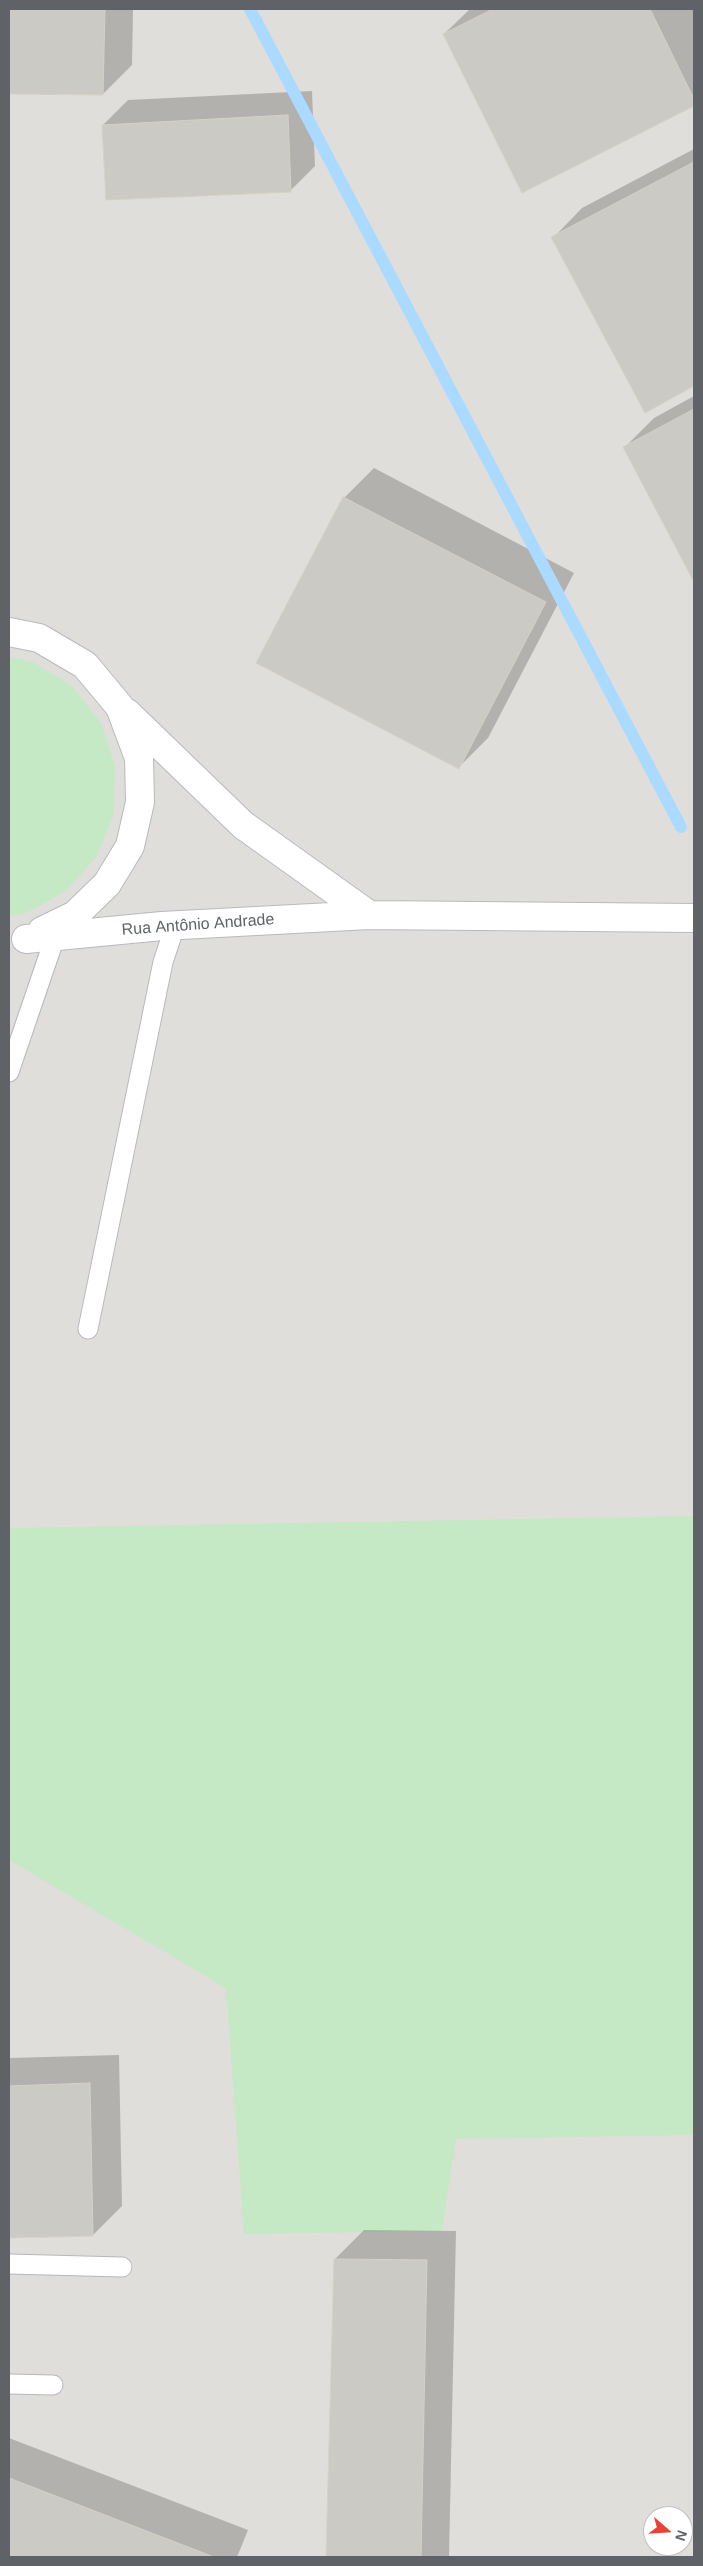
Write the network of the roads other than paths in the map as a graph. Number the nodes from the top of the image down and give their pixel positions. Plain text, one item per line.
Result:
1 (9, 632) edge
2 (120, 707) junction
3 (369, 915) junction
4 (694, 918) edge
5 (175, 926) junction
6 (55, 937) junction
7 (18, 940) edge
8 (9, 1072) edge
9 (88, 1329) dead end
10 (9, 2264) edge
11 (122, 2267) dead end
12 (9, 2384) edge
13 (53, 2385) dead end

1 - 2 street
2 - 3 street
2 - 7 street
3 - 4 street, Rua Antônio Andrade
3 - 5 street, Rua Antônio Andrade
5 - 6 street, Rua Antônio Andrade
5 - 9 lane
6 - 7 street, Rua Antônio Andrade
6 - 8 lane
10 - 11 lane
12 - 13 lane

